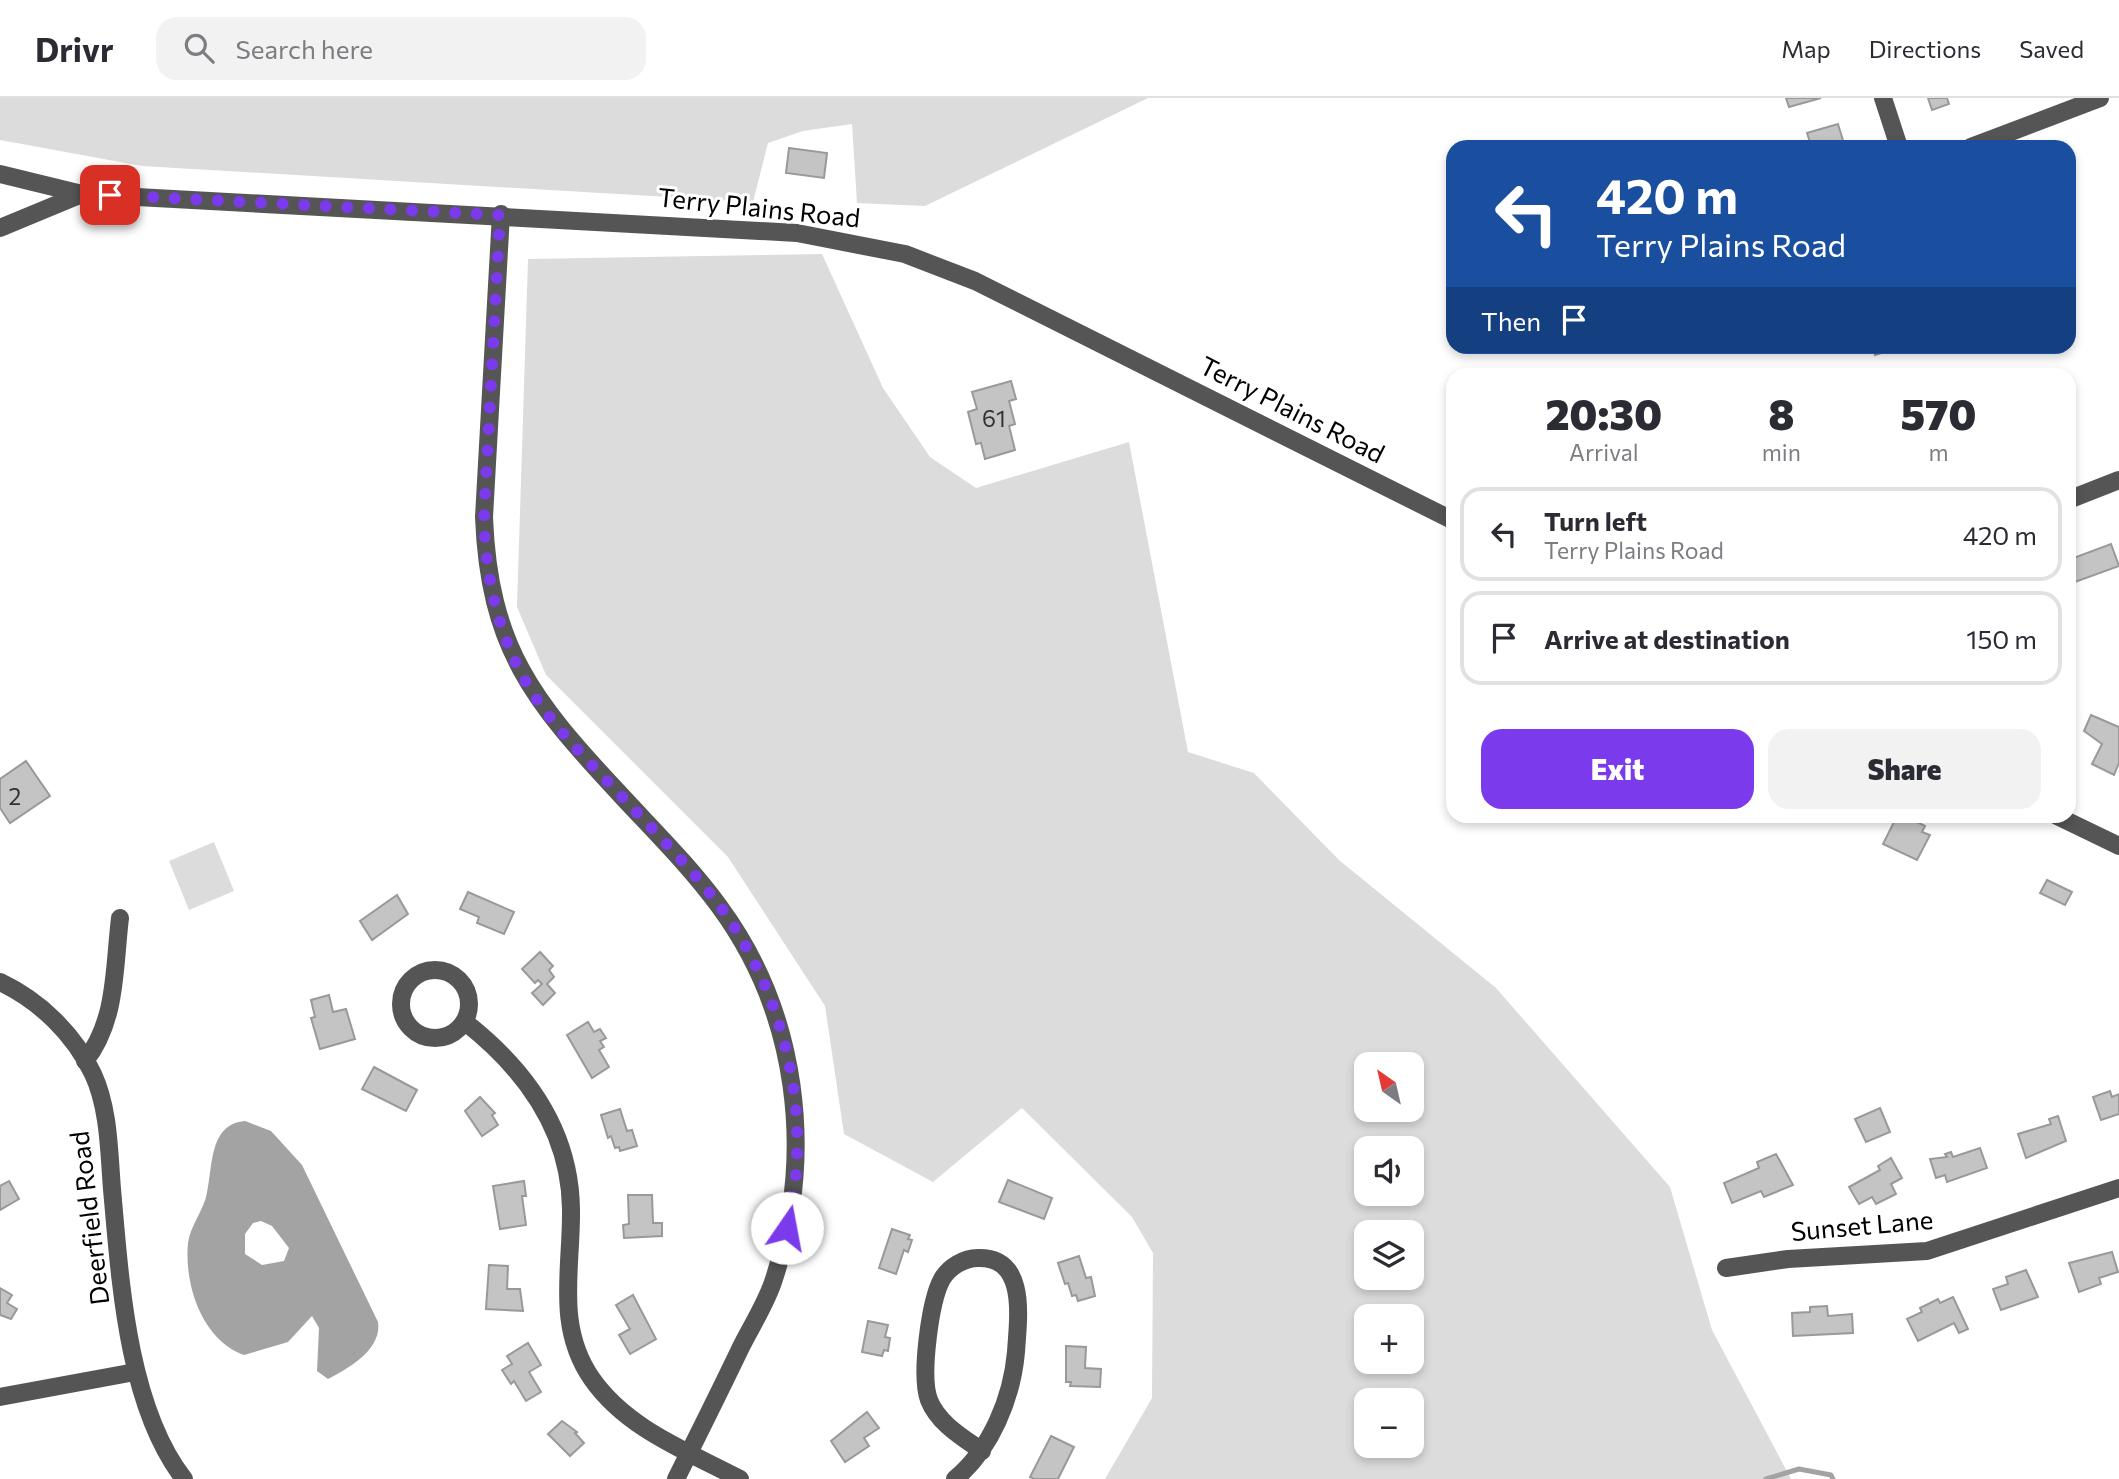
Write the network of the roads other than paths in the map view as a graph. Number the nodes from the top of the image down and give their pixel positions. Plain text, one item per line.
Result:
1 (1883, 98) edge
2 (2100, 98) edge
3 (1897, 140) edge
4 (1989, 140) edge
5 (0, 174) edge
6 (82, 194) junction
7 (500, 215) junction
8 (0, 228) edge
9 (2119, 480) edge
10 (2076, 497) edge
11 (1446, 517) edge
12 (2071, 823) edge
13 (2119, 846) edge
14 (120, 918) dead end
15 (0, 982) edge
16 (465, 1022) dead end
17 (85, 1061) junction
18 (2119, 1188) edge
19 (1726, 1268) dead end
20 (135, 1372) junction
21 (0, 1397) edge
22 (982, 1451) junction
23 (690, 1453) junction
24 (184, 1479) edge
25 (676, 1479) edge
26 (740, 1479) edge
27 (955, 1479) edge

1 - 3 street
2 - 4 street
5 - 6 street, Terry Plains Road
6 - 7 street, Terry Plains Road
6 - 8 street
7 - 11 street, Terry Plains Road
7 - 23 street
9 - 10 street
12 - 13 street
14 - 17 street
15 - 17 street, Deerfield Road
16 - 23 street
17 - 20 street, Deerfield Road
18 - 19 street, Sunset Lane
20 - 21 street
20 - 24 street, Deerfield Road
22 - 22 street
22 - 27 street
23 - 25 street
23 - 26 street

